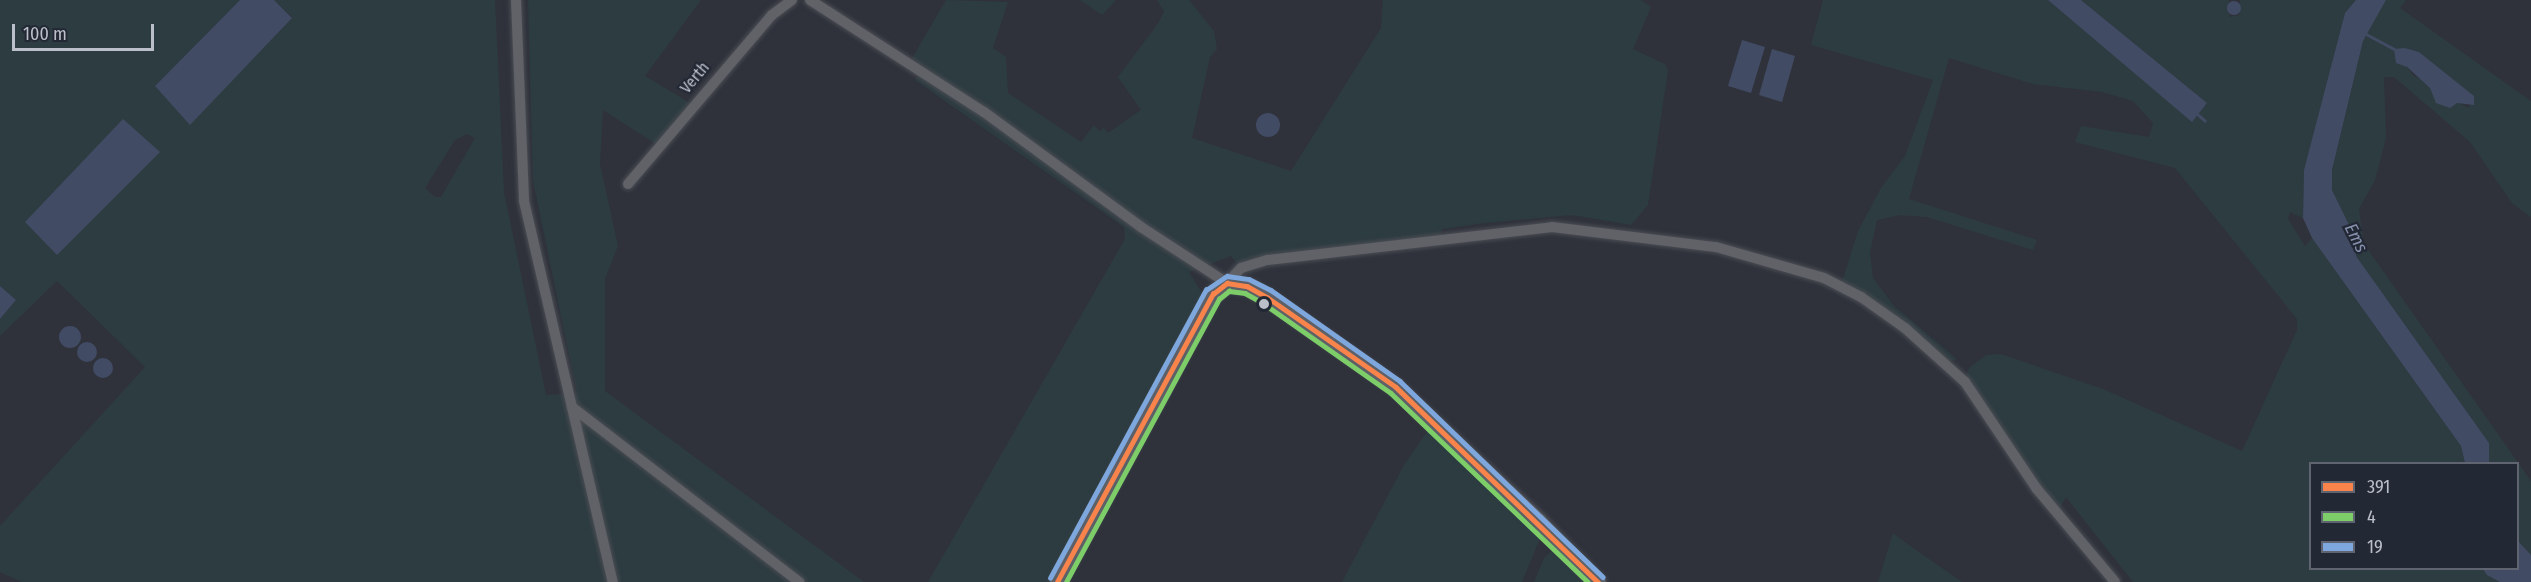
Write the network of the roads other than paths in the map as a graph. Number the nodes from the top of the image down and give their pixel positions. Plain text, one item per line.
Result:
1 (516, 0) edge
2 (792, 0) edge
3 (810, 0) edge
4 (628, 184) dead end
5 (1227, 283) junction
6 (572, 406) junction
7 (613, 582) edge
8 (799, 582) edge
9 (1057, 582) edge
10 (1598, 582) edge
11 (2115, 582) edge

1 - 6 street
2 - 4 street, Verth
3 - 5 street
5 - 9 street
5 - 10 street
5 - 11 street
6 - 7 street
6 - 8 street

